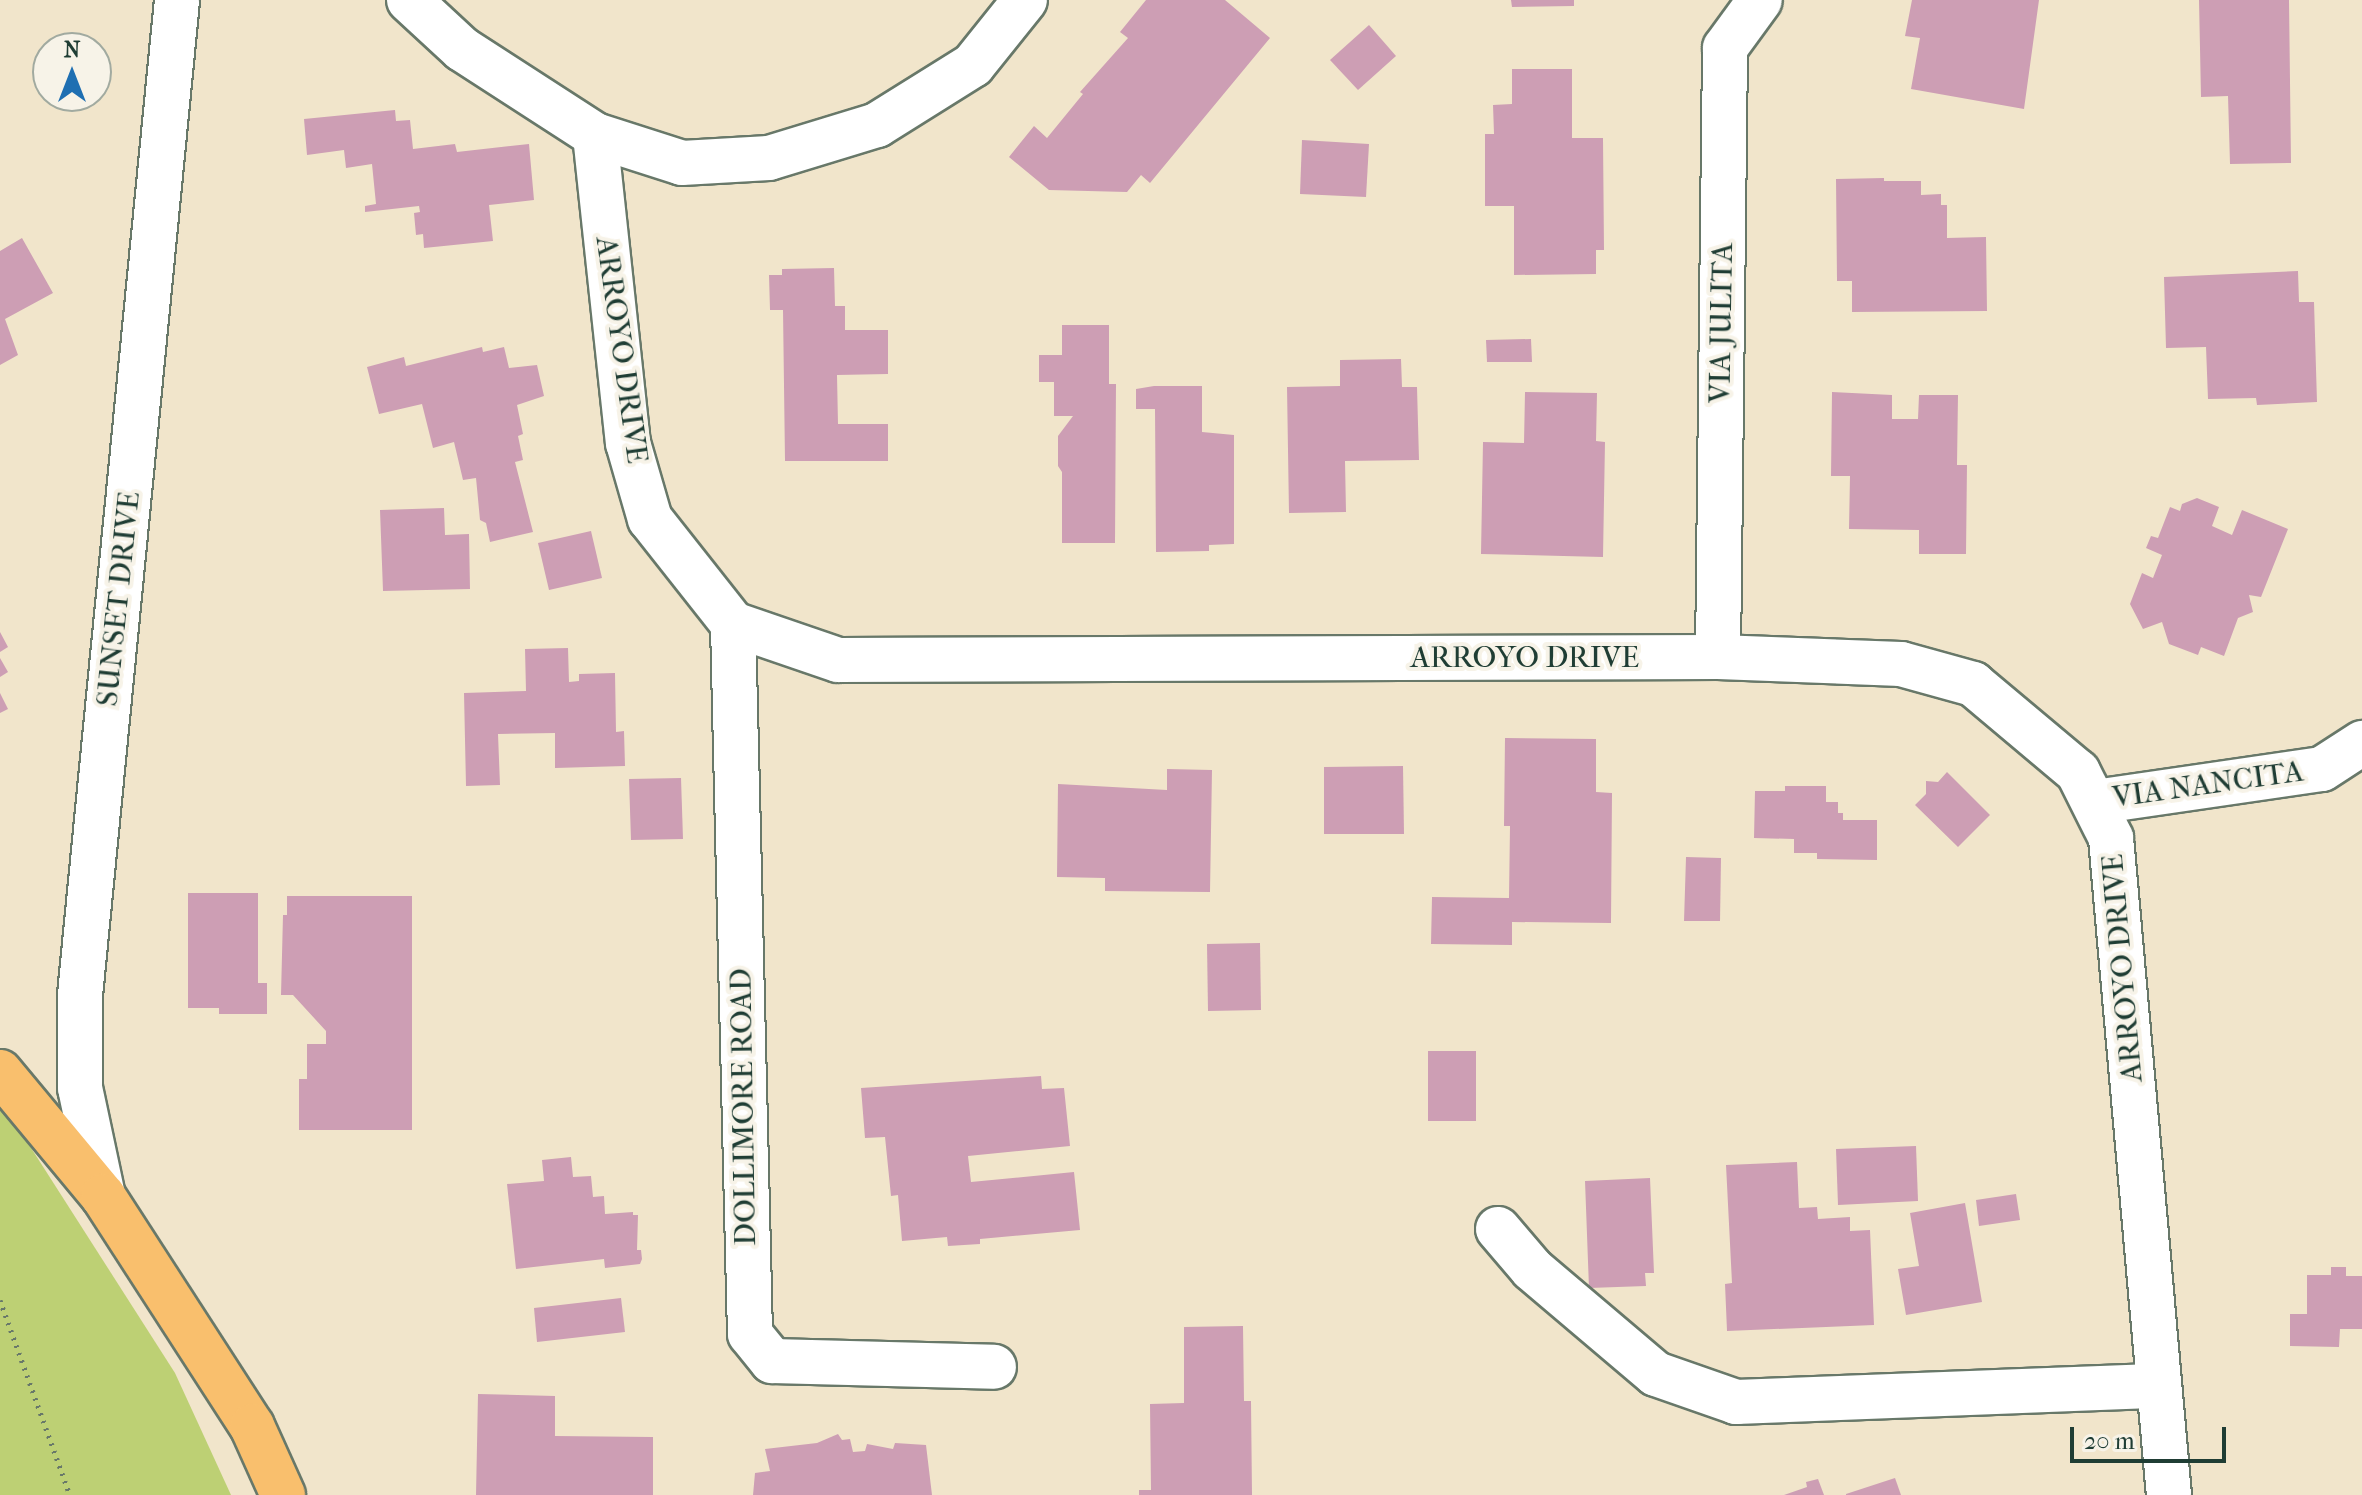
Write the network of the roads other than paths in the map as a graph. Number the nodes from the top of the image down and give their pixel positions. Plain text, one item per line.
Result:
1 (177, 0) edge
2 (409, 0) edge
3 (1025, 0) edge
4 (1760, 0) edge
5 (595, 135) junction
6 (733, 624) junction
7 (1718, 657) junction
8 (2362, 743) edge
9 (2095, 802) junction
10 (0, 1072) edge
11 (103, 1196) junction
12 (1498, 1229) dead end
13 (994, 1367) dead end
14 (2159, 1386) junction
15 (283, 1495) edge
16 (2169, 1495) edge

1 - 11 street, SUNSET DRIVE
2 - 5 street
3 - 5 street
4 - 7 street, VIA JULITA
5 - 6 street, ARROYO DRIVE
6 - 7 street, ARROYO DRIVE
6 - 13 street, DOLLIMORE ROAD
7 - 9 street, ARROYO DRIVE
8 - 9 street, VIA NANCITA
9 - 14 street, ARROYO DRIVE
10 - 11 main road
11 - 15 main road
12 - 14 street
14 - 16 street, ARROYO DRIVE

